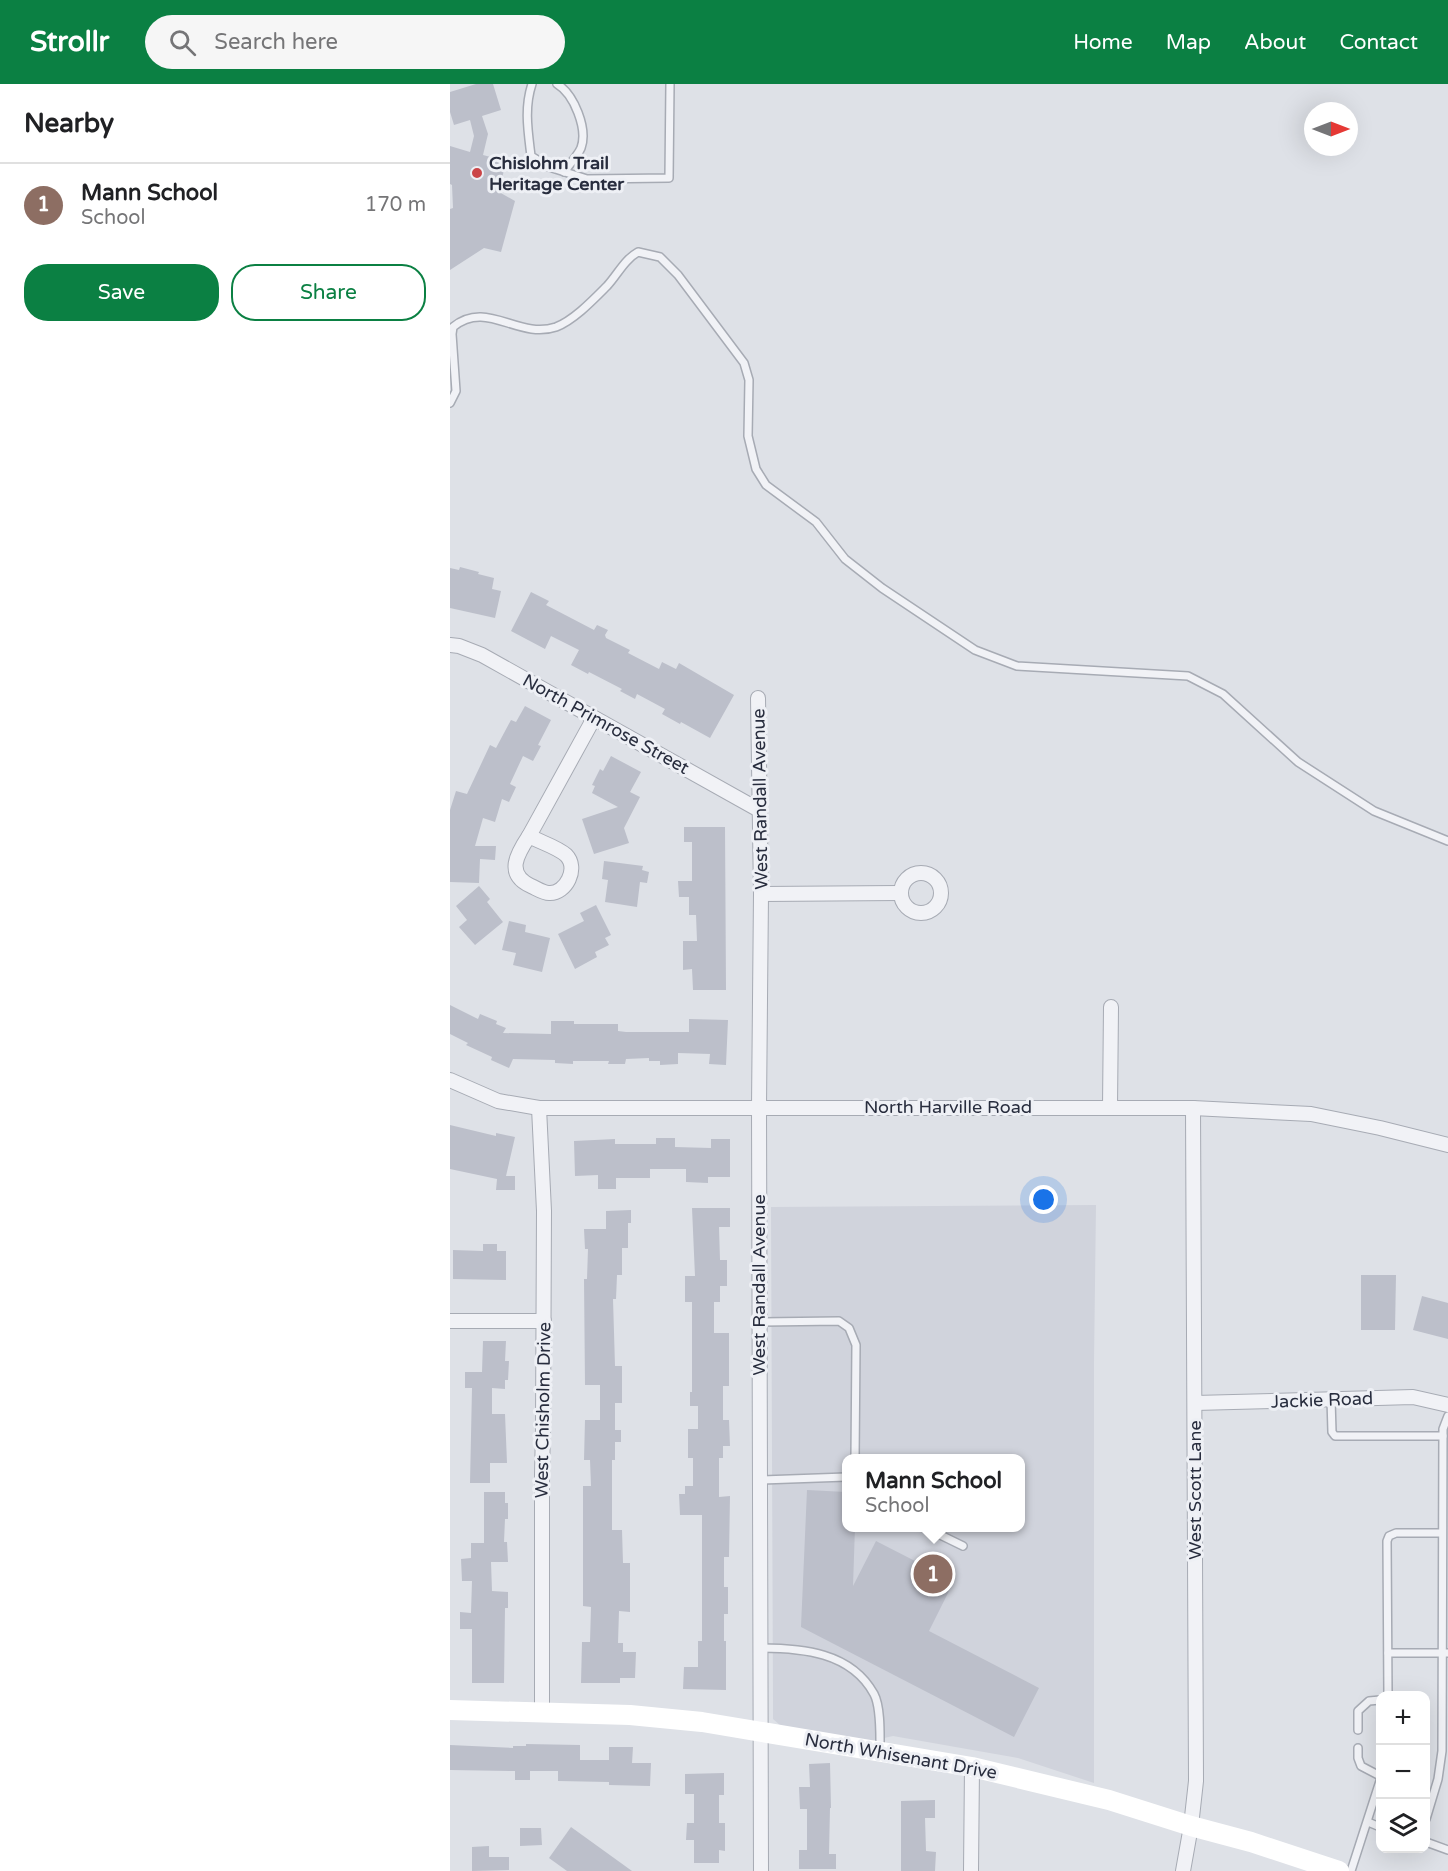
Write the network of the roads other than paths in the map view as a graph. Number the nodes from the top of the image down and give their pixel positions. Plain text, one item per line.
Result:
1 (532, 84) edge
2 (557, 84) edge
3 (670, 84) edge
4 (564, 172) junction
5 (450, 403) edge
6 (450, 645) edge
7 (759, 698) dead end
8 (594, 718) junction
9 (759, 810) junction
10 (529, 836) junction
11 (1448, 841) edge
12 (900, 893) dead end
13 (761, 894) junction
14 (1111, 1007) dead end
15 (450, 1080) edge
16 (759, 1107) junction
17 (539, 1108) junction
18 (1110, 1108) junction
19 (1193, 1108) junction
20 (1448, 1145) edge
21 (450, 1321) edge
22 (544, 1321) junction
23 (759, 1322) junction
24 (1331, 1399) junction
25 (1195, 1404) junction
26 (1448, 1405) edge
27 (1448, 1416) edge
28 (1443, 1436) junction
29 (855, 1454) edge
30 (842, 1477) edge
31 (759, 1480) junction
32 (936, 1532) edge
33 (1444, 1536) edge
34 (963, 1546) dead end
35 (759, 1648) junction
36 (1388, 1653) junction
37 (1445, 1653) edge
38 (1388, 1691) edge
39 (1376, 1700) edge
40 (450, 1710) edge
41 (542, 1712) junction
42 (1358, 1730) dead end
43 (760, 1731) junction
44 (1358, 1748) dead end
45 (880, 1751) junction
46 (972, 1767) junction
47 (1376, 1774) edge
48 (1376, 1795) edge
49 (1430, 1802) edge
50 (1368, 1822) junction
51 (1376, 1825) edge
52 (1191, 1826) junction
53 (1430, 1844) edge
54 (1448, 1850) edge
55 (760, 1871) edge
56 (971, 1871) edge
57 (1183, 1871) edge
58 (1339, 1871) edge
59 (1351, 1871) edge

1 - 4 lane
2 - 4 lane
3 - 4 lane
5 - 11 lane
6 - 8 street, North Primrose Street
7 - 9 street, West Randall Avenue
8 - 9 street, North Primrose Street
8 - 10 street
9 - 13 street, West Randall Avenue
10 - 10 street
12 - 13 street
13 - 16 street, West Randall Avenue
14 - 18 street
15 - 17 street, North Harville Road
16 - 17 street, North Harville Road
16 - 18 street, North Harville Road
16 - 23 street, West Randall Avenue
17 - 22 street, West Chisholm Drive
18 - 19 street, North Harville Road
19 - 20 street, North Harville Road
19 - 25 street, West Scott Lane
21 - 22 street
22 - 41 street, West Chisholm Drive
23 - 29 lane
23 - 31 street, West Randall Avenue
24 - 25 street, Jackie Road
24 - 26 street, Jackie Road
24 - 28 lane
25 - 52 street, West Scott Lane
27 - 28 lane
28 - 33 lane
30 - 31 lane
31 - 35 street, West Randall Avenue
32 - 34 lane
33 - 36 lane
33 - 37 lane
35 - 43 street, West Randall Avenue
35 - 45 lane
36 - 37 lane
36 - 38 lane
37 - 49 lane
39 - 42 lane
40 - 41 street, North Whisenant Drive
41 - 43 street, North Whisenant Drive
43 - 45 street, North Whisenant Drive
43 - 55 street, West Randall Avenue
44 - 47 lane
45 - 46 street, North Whisenant Drive
46 - 52 street, North Whisenant Drive
46 - 56 street
48 - 50 lane
50 - 51 lane
50 - 59 lane
52 - 57 street, West Scott Lane
52 - 58 street, North Whisenant Drive
53 - 54 lane

